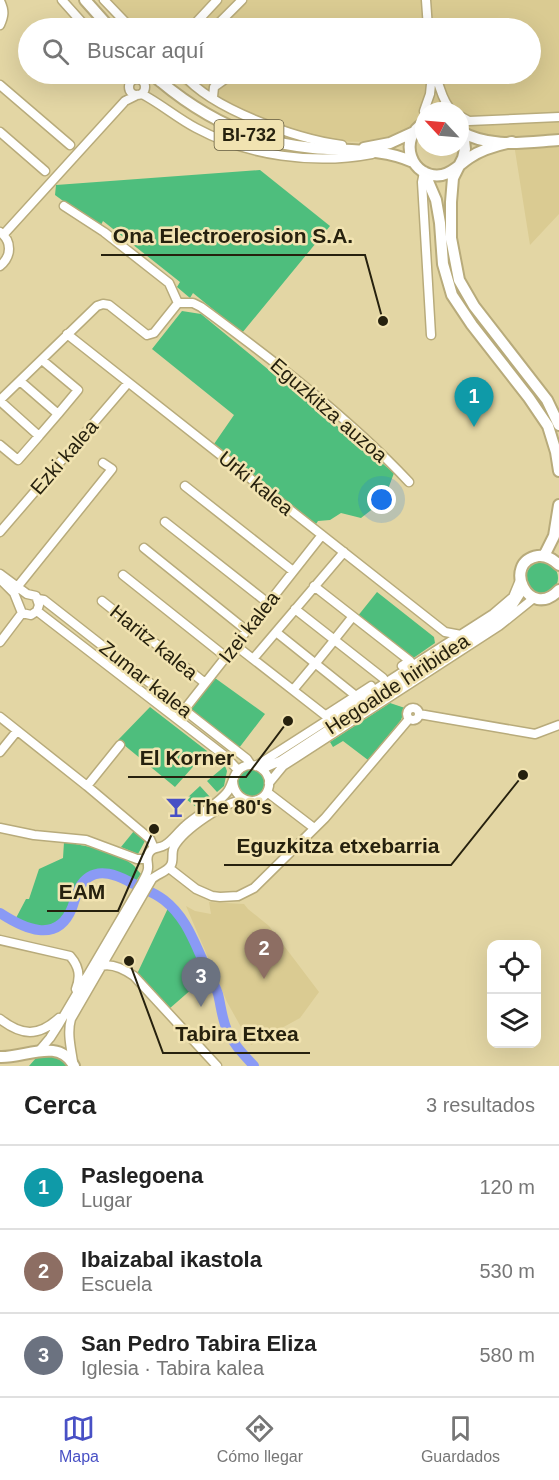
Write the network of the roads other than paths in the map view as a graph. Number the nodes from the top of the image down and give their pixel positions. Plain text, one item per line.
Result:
1 (62, 0) edge
2 (85, 0) edge
3 (104, 0) edge
4 (217, 0) edge
5 (242, 0) edge
6 (426, 0) edge
7 (2, 5) edge
8 (203, 14) junction
9 (78, 18) edge
10 (101, 18) edge
11 (121, 18) edge
12 (199, 18) edge
13 (207, 18) edge
14 (225, 18) edge
15 (427, 18) edge
16 (0, 26) edge
17 (132, 84) edge
18 (132, 84) edge
19 (141, 84) edge
20 (148, 84) edge
21 (165, 84) edge
22 (194, 84) edge
23 (210, 84) edge
24 (217, 84) edge
25 (430, 84) edge
26 (434, 84) edge
27 (438, 84) edge
28 (0, 85) edge
29 (201, 90) junction
30 (141, 92) junction
31 (213, 97) junction
32 (426, 102) edge
33 (438, 102) edge
34 (444, 102) edge
35 (118, 108) junction
36 (559, 117) edge
37 (469, 121) edge
38 (415, 129) edge
39 (0, 132) edge
40 (415, 135) edge
41 (469, 135) edge
42 (559, 140) edge
43 (512, 142) junction
44 (70, 146) dead end
45 (376, 150) junction
46 (463, 156) edge
47 (413, 162) junction
48 (458, 166) junction
49 (45, 171) dead end
50 (424, 172) junction
51 (64, 206) dead end
52 (2, 233) edge
53 (0, 266) edge
54 (178, 303) junction
55 (67, 334) junction
56 (430, 335) dead end
57 (42, 360) junction
58 (20, 381) junction
59 (128, 382) junction
60 (0, 401) edge
61 (58, 414) junction
62 (559, 425) edge
63 (39, 436) junction
64 (0, 445) edge
65 (103, 463) dead end
66 (559, 471) edge
67 (409, 482) dead end
68 (184, 486) dead end
69 (559, 506) edge
70 (165, 522) dead end
71 (0, 532) edge
72 (322, 535) junction
73 (144, 549) dead end
74 (344, 552) junction
75 (544, 556) junction
76 (558, 561) edge
77 (293, 571) junction
78 (0, 574) edge
79 (123, 575) dead end
80 (0, 579) edge
81 (521, 584) junction
82 (18, 586) junction
83 (314, 586) junction
84 (27, 594) junction
85 (556, 595) edge
86 (534, 598) junction
87 (38, 599) junction
88 (102, 601) dead end
89 (18, 603) junction
90 (268, 603) junction
91 (295, 609) junction
92 (37, 611) junction
93 (22, 613) junction
94 (350, 620) dead end
95 (246, 630) junction
96 (276, 632) junction
97 (445, 632) junction
98 (461, 635) junction
99 (333, 641) junction
100 (0, 642) edge
101 (235, 645) junction
102 (445, 645) junction
103 (226, 657) junction
104 (254, 659) junction
105 (314, 665) junction
106 (383, 678) junction
107 (205, 683) junction
108 (293, 690) junction
109 (356, 696) junction
110 (184, 710) junction
111 (0, 717) edge
112 (328, 717) junction
113 (177, 719) junction
114 (559, 725) edge
115 (16, 731) junction
116 (120, 745) dead end
117 (0, 752) edge
118 (256, 766) junction
119 (238, 771) junction
120 (233, 781) junction
121 (87, 786) junction
122 (268, 788) junction
123 (244, 800) junction
124 (0, 828) edge
125 (314, 828) junction
126 (158, 848) junction
127 (171, 855) junction
128 (148, 862) junction
129 (169, 868) junction
130 (160, 872) junction
131 (145, 884) junction
132 (134, 902) junction
133 (0, 940) edge
134 (110, 951) junction
135 (101, 966) junction
136 (120, 968) junction
137 (69, 1006) junction
138 (0, 1019) edge
139 (36, 1052) junction
140 (0, 1057) edge
141 (74, 1064) edge
142 (216, 1064) edge
143 (22, 1066) edge

1 - 9 street
2 - 10 main road
3 - 11 street
4 - 8 street
5 - 14 street
6 - 15 street
7 - 16 street
8 - 12 street
8 - 13 street
17 - 30 street
18 - 35 street
19 - 30 street
20 - 30 street
21 - 45 main road, BI-732
22 - 29 street
23 - 29 street
24 - 31 street
25 - 32 street
26 - 33 street
27 - 34 street
28 - 44 street
29 - 31 street
30 - 35 street
30 - 45 street
31 - 45 street
35 - 52 street
36 - 37 street
38 - 45 main road, BI-732
39 - 49 street
40 - 47 main road
41 - 43 main road
42 - 43 main road
43 - 48 main road
45 - 47 main road, BI-732
46 - 48 main road
47 - 50 main road, BI-732
48 - 50 main road
48 - 62 main road
50 - 56 street
50 - 66 main road
51 - 54 street
52 - 53 street
54 - 55 street
54 - 67 street, Eguzkitza auzoa
55 - 57 street
55 - 59 street, Urki kalea
57 - 58 street
57 - 61 street
58 - 60 street
58 - 61 street
59 - 71 street, Ezki kalea
59 - 72 street, Urki kalea
60 - 63 street
61 - 63 street
63 - 64 street
65 - 82 street
68 - 77 street
69 - 75 main road
70 - 90 street
72 - 74 street, Urki kalea
72 - 77 street, Izei kalea
73 - 95 street
74 - 83 street
74 - 97 street, Urki kalea
75 - 76 main road
75 - 81 main road
77 - 90 street, Izei kalea
78 - 82 street
79 - 103 street
80 - 89 street
81 - 86 main road
81 - 98 street
81 - 118 street, Hegoalde hiribidea
82 - 84 street
83 - 91 street
83 - 106 street, Hegoalde hiribidea
84 - 87 street
84 - 89 street
85 - 86 main road
86 - 122 street
87 - 92 street
87 - 110 street, Zumar kalea
88 - 107 street, Haritz kalea
89 - 93 street
90 - 95 street, Izei kalea
91 - 96 street
91 - 99 street, Hegoalde hiribidea
92 - 93 street
92 - 113 street
93 - 100 street
94 - 99 street
95 - 101 street, Izei kalea
96 - 104 street
96 - 105 street, Hegoalde hiribidea
97 - 98 street
97 - 102 street
98 - 102 street
99 - 105 street
99 - 106 street, Hegoalde hiribidea
101 - 103 street, Izei kalea
101 - 104 street
102 - 112 street
103 - 107 street, Izei kalea
104 - 108 street
105 - 108 street
105 - 109 street, Hegoalde hiribidea
106 - 109 street, Hegoalde hiribidea
107 - 110 street, Izei kalea
108 - 112 street
109 - 112 street, Hegoalde hiribidea
110 - 113 street, Izei kalea
110 - 118 street, Zumar kalea
111 - 115 street
112 - 118 street
113 - 119 street
114 - 125 street
115 - 117 street
115 - 121 street
116 - 121 street
118 - 119 street
118 - 122 street
119 - 120 street
120 - 123 street
120 - 126 street
121 - 126 street
122 - 123 street
122 - 125 street
123 - 127 street
124 - 128 street
125 - 129 street
126 - 127 street
126 - 128 street
127 - 129 street
128 - 130 street
128 - 131 street
129 - 130 street
130 - 131 street
131 - 132 street
132 - 134 street
132 - 137 street
133 - 137 street
134 - 135 street
134 - 136 street
135 - 136 street
135 - 141 street
136 - 142 street
137 - 138 street
137 - 139 street
139 - 140 main road
139 - 141 main road
139 - 143 main road

